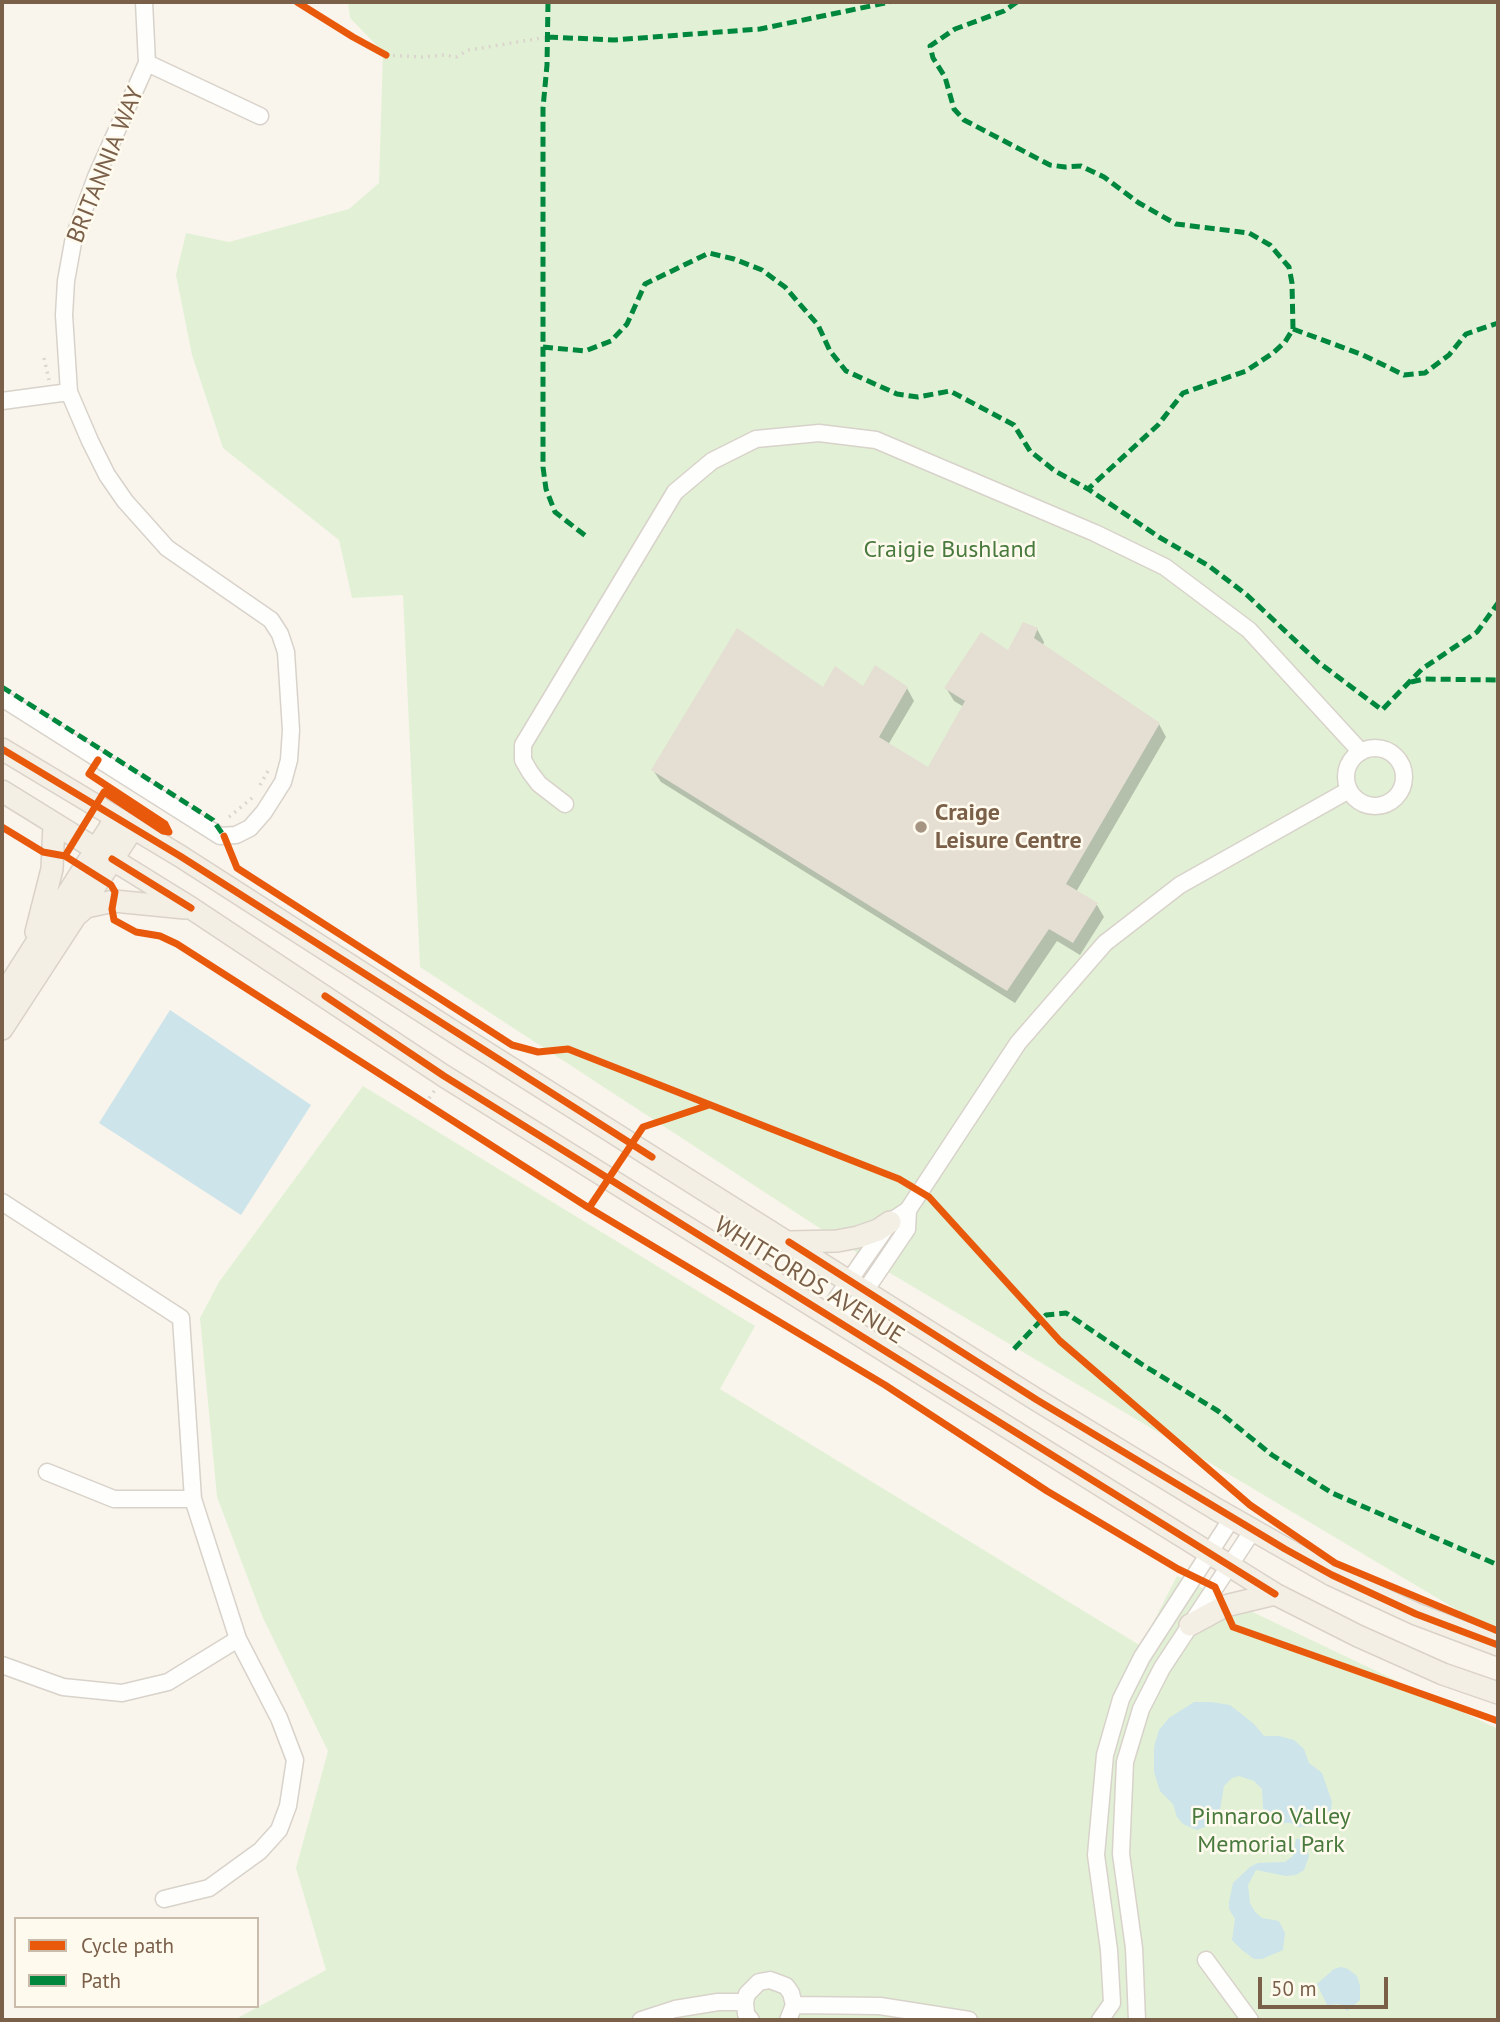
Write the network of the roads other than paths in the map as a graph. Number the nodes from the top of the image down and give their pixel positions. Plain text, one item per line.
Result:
1 (144, 2) edge
2 (148, 63) junction
3 (260, 116) dead end
4 (69, 392) junction
5 (2, 401) edge
6 (2, 698) edge
7 (2, 748) edge
8 (1361, 752) junction
9 (1349, 790) junction
10 (2, 791) edge
11 (565, 804) dead end
12 (124, 823) junction
13 (54, 824) junction
14 (104, 854) junction
15 (191, 908) junction
16 (73, 919) junction
17 (32, 948) junction
18 (2, 997) edge
19 (2, 1029) edge
20 (2, 1202) edge
21 (899, 1216) junction
22 (789, 1242) junction
23 (857, 1286) junction
24 (834, 1319) junction
25 (47, 1472) dead end
26 (193, 1499) junction
27 (1232, 1518) junction
28 (1253, 1530) junction
29 (1210, 1555) junction
30 (1229, 1566) junction
31 (1275, 1594) junction
32 (1190, 1625) junction
33 (238, 1639) junction
34 (1498, 1645) edge
35 (2, 1665) edge
36 (1498, 1693) edge
37 (164, 1899) dead end
38 (1206, 1960) dead end
39 (745, 2002) junction
40 (791, 2012) edge
41 (641, 2020) edge
42 (751, 2020) edge
43 (969, 2020) edge
44 (1100, 2020) edge
45 (1137, 2020) edge
46 (1250, 2020) edge

1 - 2 street, BRITANNIA WAY
2 - 3 street
2 - 4 street, BRITANNIA WAY
4 - 5 street
4 - 6 street, BRITANNIA WAY
7 - 12 main road, WHITFORDS AVENUE
8 - 9 street
8 - 9 street
8 - 11 street
9 - 21 street
10 - 13 main road, WHITFORDS AVENUE
12 - 14 main road
12 - 22 main road, WHITFORDS AVENUE
13 - 14 main road, WHITFORDS AVENUE
13 - 17 main road
14 - 15 main road, WHITFORDS AVENUE
14 - 16 main road
14 - 17 main road
15 - 16 main road
15 - 24 main road, WHITFORDS AVENUE
16 - 19 main road
17 - 18 main road
20 - 26 street
21 - 22 main road
21 - 23 street
22 - 23 main road, WHITFORDS AVENUE
23 - 24 street
23 - 27 main road, WHITFORDS AVENUE
24 - 29 main road, WHITFORDS AVENUE
25 - 26 street
26 - 33 street
27 - 28 main road, WHITFORDS AVENUE
27 - 29 street
28 - 30 street
28 - 34 main road, WHITFORDS AVENUE
29 - 30 main road, WHITFORDS AVENUE
29 - 44 street
30 - 31 main road, WHITFORDS AVENUE
30 - 32 street
31 - 32 main road
31 - 36 main road, WHITFORDS AVENUE
32 - 45 street
33 - 35 street
33 - 37 street
38 - 46 street
39 - 40 street
39 - 41 street
39 - 42 street
40 - 43 street

